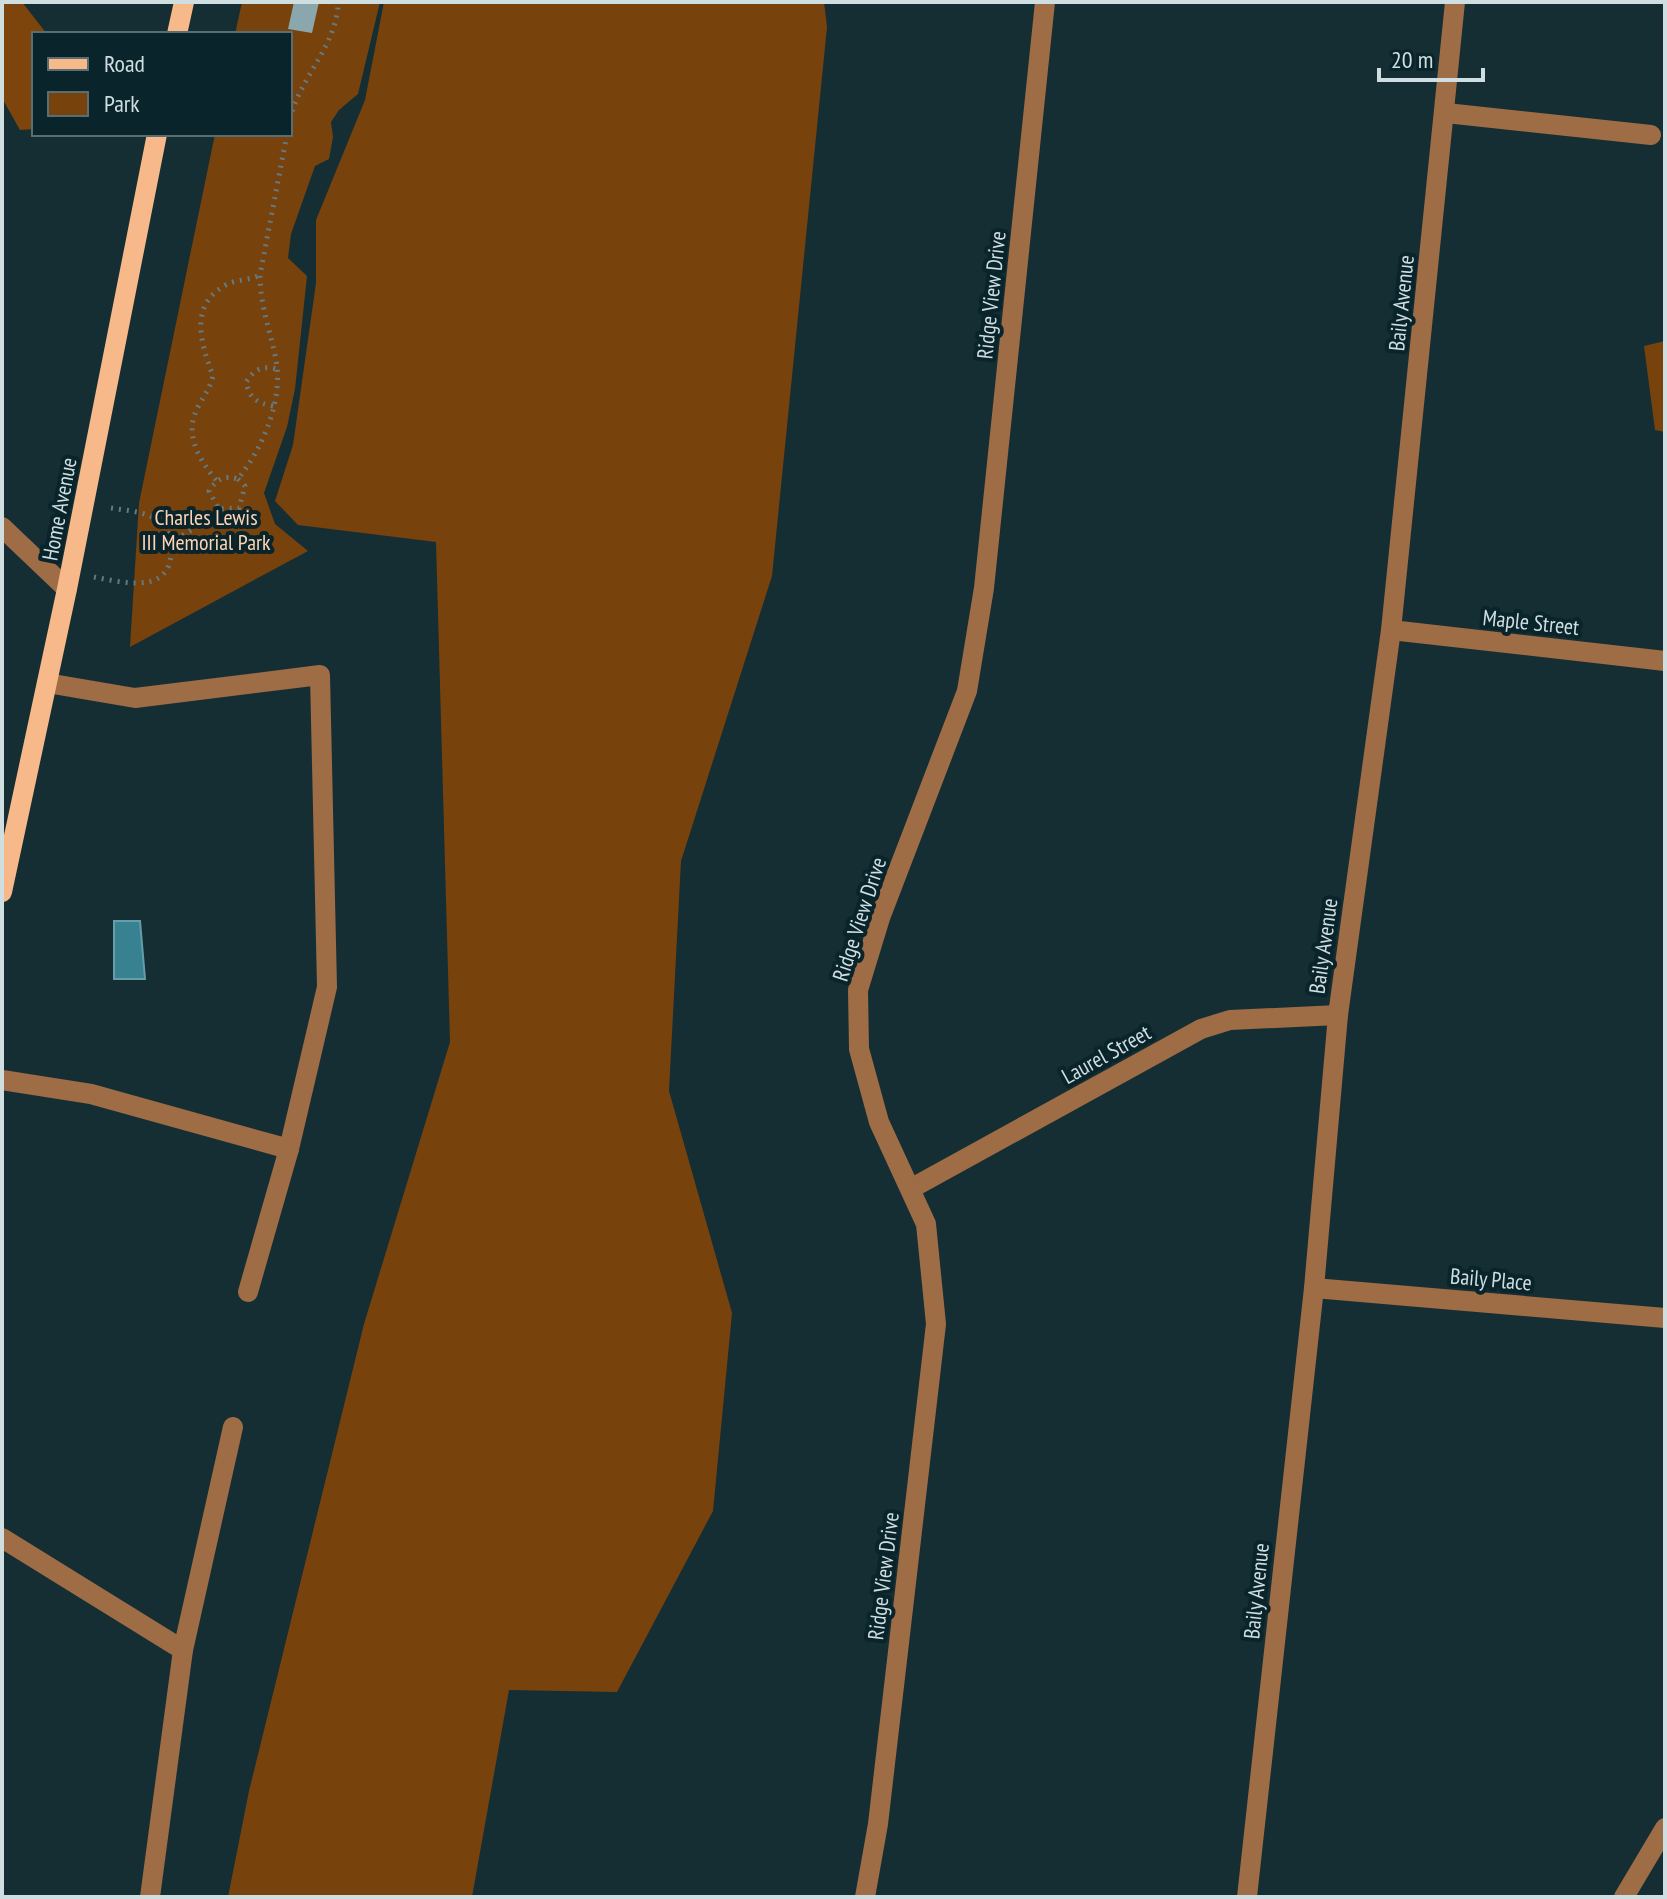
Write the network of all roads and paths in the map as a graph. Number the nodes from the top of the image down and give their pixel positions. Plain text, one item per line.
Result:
1 (184, 2) edge
2 (338, 2) edge
3 (1045, 2) edge
4 (1455, 2) edge
5 (177, 32) edge
6 (292, 111) edge
7 (1446, 113) junction
8 (1651, 135) dead end
9 (157, 136) edge
10 (287, 136) edge
11 (260, 275) junction
12 (277, 369) junction
13 (273, 406) junction
14 (238, 479) junction
15 (216, 480) junction
16 (84, 504) junction
17 (219, 509) junction
18 (2, 527) edge
19 (171, 542) junction
20 (69, 581) junction
21 (1391, 630) junction
22 (1665, 661) edge
23 (47, 683) junction
24 (2, 892) edge
25 (1338, 1015) junction
26 (2, 1080) edge
27 (289, 1149) junction
28 (912, 1188) junction
29 (1314, 1288) junction
30 (248, 1292) dead end
31 (1665, 1318) edge
32 (233, 1427) dead end
33 (2, 1538) edge
34 (183, 1650) junction
35 (1665, 1828) edge
36 (150, 1897) edge
37 (865, 1897) edge
38 (1247, 1897) edge
39 (1624, 1897) edge

1 - 5 main road
2 - 6 path
3 - 28 street, Ridge View Drive
4 - 7 street, Baily Avenue
7 - 8 street
7 - 21 street, Baily Avenue
9 - 16 main road, Home Avenue
10 - 11 path
11 - 12 path
11 - 15 path
12 - 13 path
12 - 13 path
13 - 14 path
14 - 15 path
14 - 17 path
15 - 17 path
16 - 19 path
16 - 20 main road, Home Avenue
17 - 19 path
18 - 20 street
19 - 20 path
20 - 23 main road, Home Avenue
21 - 22 street, Maple Street
21 - 25 street, Baily Avenue
23 - 24 main road, Home Avenue
23 - 27 street
25 - 28 street, Laurel Street
25 - 29 street, Baily Avenue
26 - 27 street
27 - 30 street
28 - 37 street, Ridge View Drive
29 - 31 street, Baily Place
29 - 38 street, Baily Avenue
32 - 34 street
33 - 34 street
34 - 36 street
35 - 39 street

